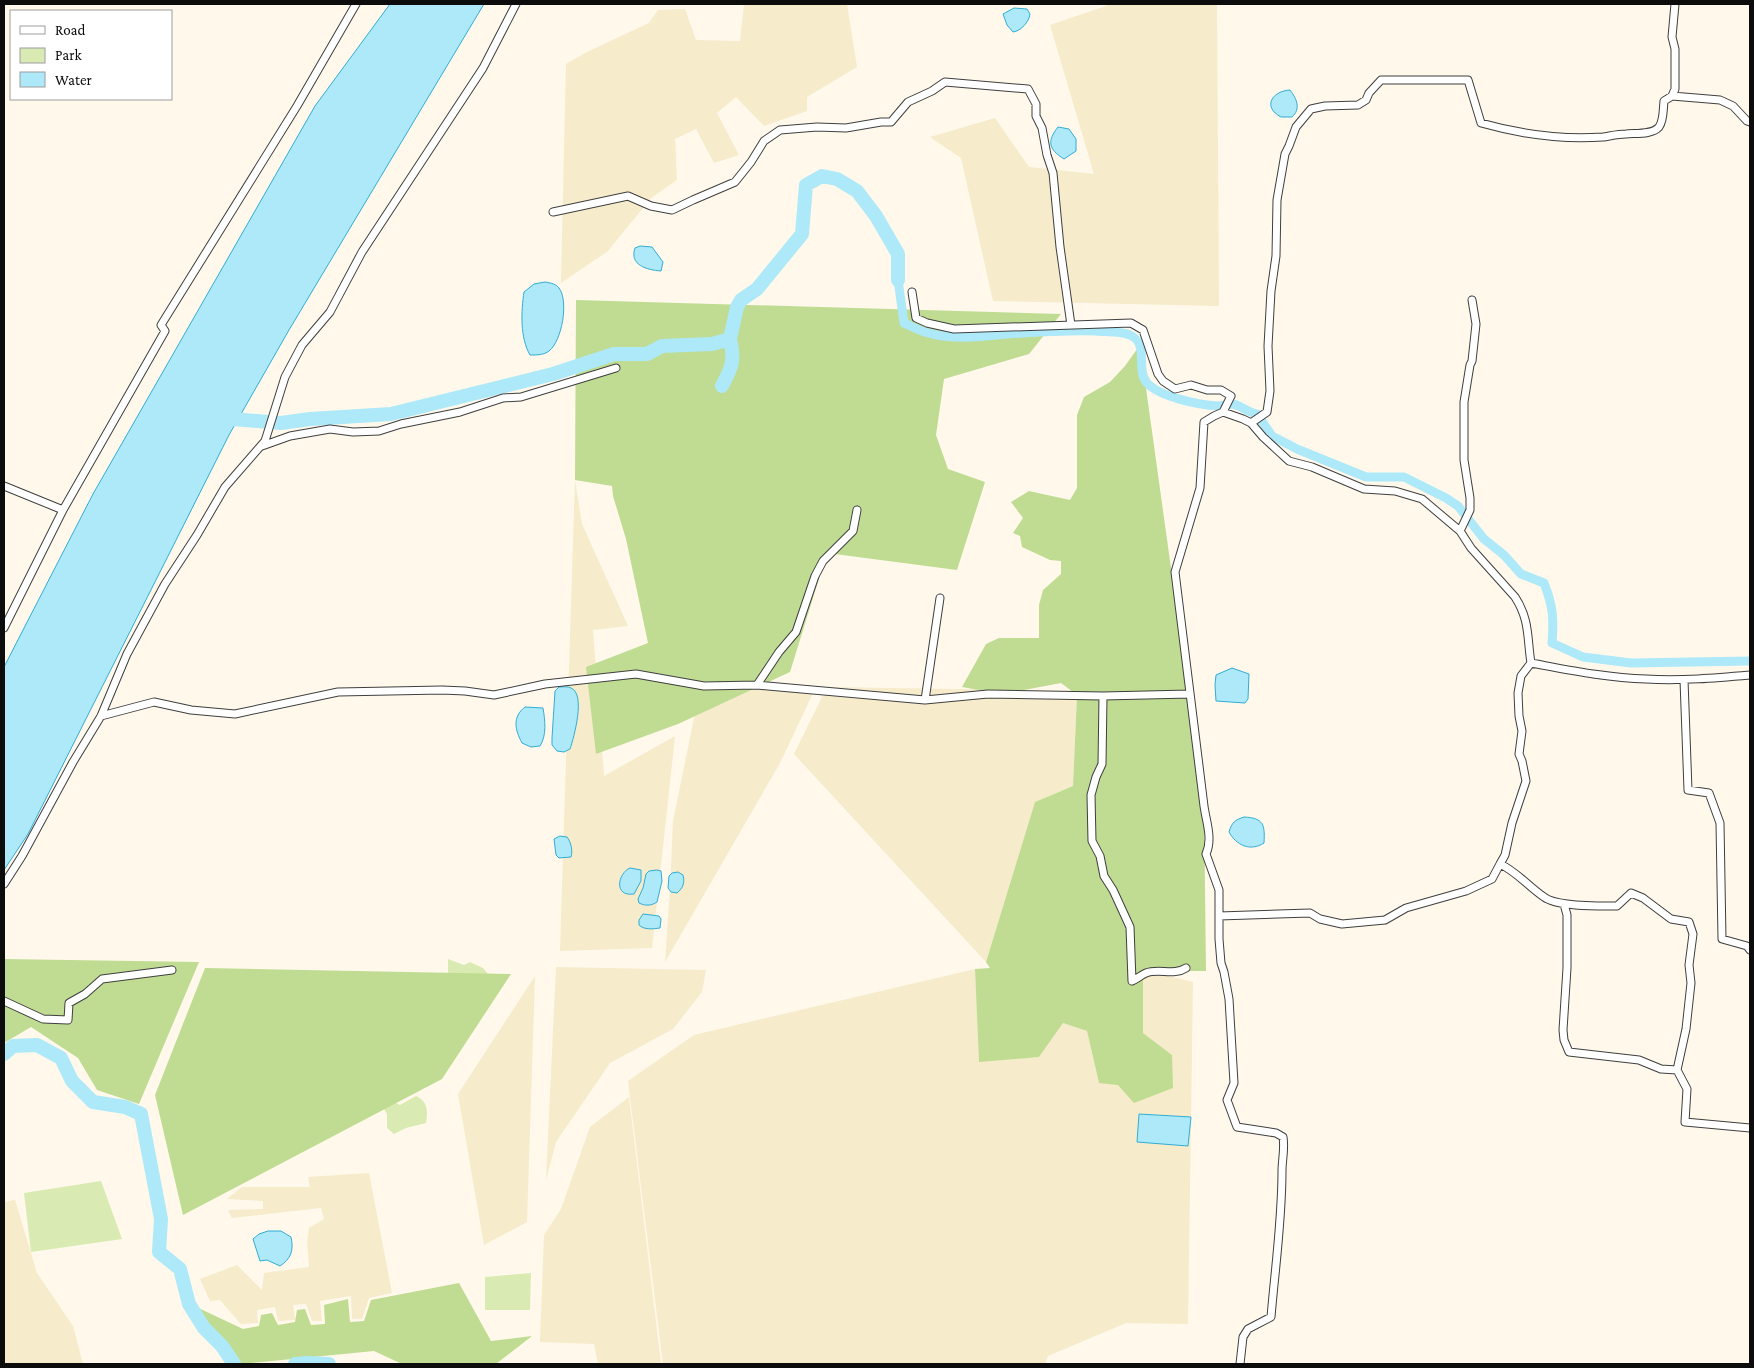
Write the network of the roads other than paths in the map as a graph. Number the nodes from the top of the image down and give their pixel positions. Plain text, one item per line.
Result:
1 (356, 4) edge
2 (516, 4) edge
3 (1675, 4) edge
4 (1672, 96) junction
5 (1750, 122) edge
6 (553, 212) dead end
7 (912, 292) dead end
8 (1472, 300) dead end
9 (1071, 325) junction
10 (616, 368) dead end
11 (1223, 412) junction
12 (1251, 423) junction
13 (260, 448) junction
14 (4, 486) edge
15 (63, 510) junction
16 (857, 510) dead end
17 (1461, 530) junction
18 (940, 598) dead end
19 (4, 628) edge
20 (1531, 663) junction
21 (1750, 675) edge
22 (1684, 680) junction
23 (757, 685) junction
24 (1190, 694) junction
25 (1103, 696) junction
26 (925, 700) junction
27 (101, 716) junction
28 (1500, 864) junction
29 (4, 884) edge
30 (1564, 904) junction
31 (1220, 916) junction
32 (1750, 950) edge
33 (1186, 968) dead end
34 (172, 970) dead end
35 (4, 1001) edge
36 (1677, 1070) junction
37 (1750, 1128) edge
38 (1240, 1364) edge

1 - 15 street
2 - 13 street
3 - 4 street
4 - 5 street
4 - 12 street
6 - 9 street
7 - 9 street
8 - 17 street
9 - 11 street
10 - 13 street
11 - 12 street
11 - 24 street
12 - 17 street
13 - 27 street
14 - 15 street
15 - 19 street
16 - 23 street
17 - 20 street
18 - 26 street
20 - 22 street
20 - 28 street
21 - 22 street
22 - 32 street
23 - 26 street
23 - 27 street
24 - 25 street
24 - 31 street
25 - 26 street
25 - 33 street
27 - 29 street
28 - 30 street
28 - 31 street
30 - 36 street
30 - 36 street
31 - 38 street
34 - 35 street
36 - 37 street

